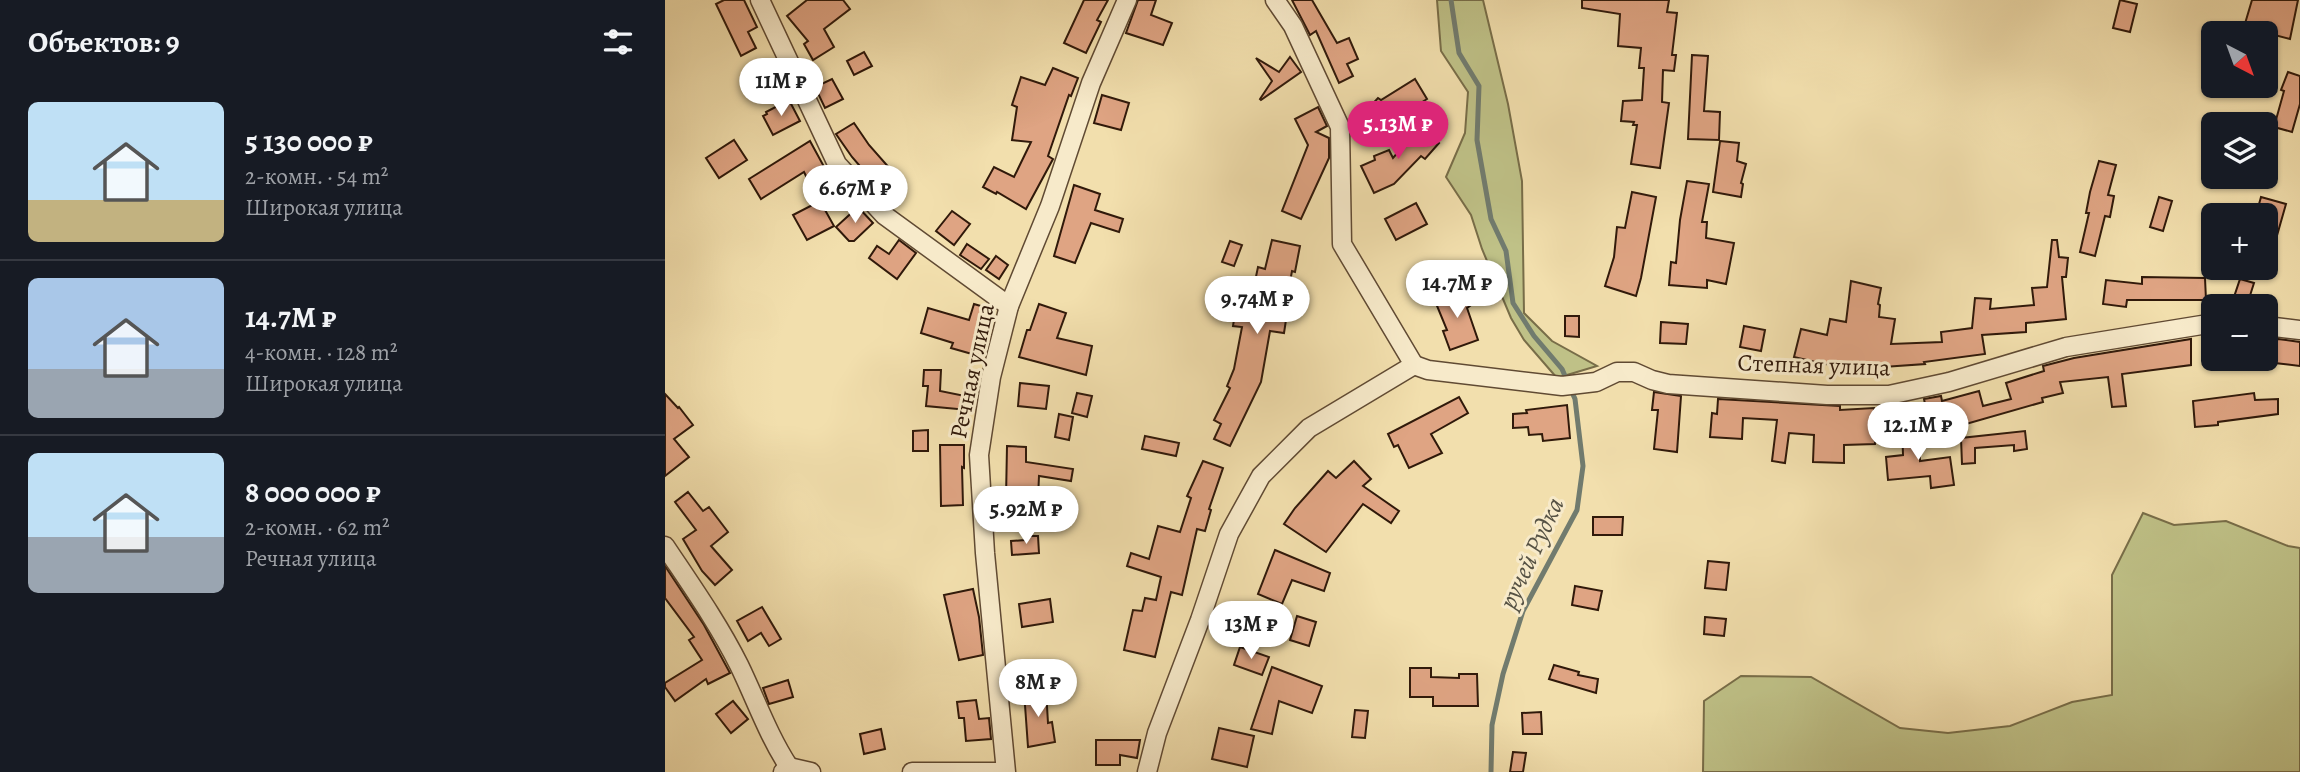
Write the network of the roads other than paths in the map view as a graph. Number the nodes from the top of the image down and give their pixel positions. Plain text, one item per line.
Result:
1 (760, 0) edge
2 (1127, 0) edge
3 (1275, 0) edge
4 (1009, 306) junction
5 (2201, 325) edge
6 (2278, 327) edge
7 (2300, 330) edge
8 (1414, 365) junction
9 (665, 546) edge
10 (786, 770) edge
11 (984, 771) edge
12 (811, 772) edge
13 (912, 772) edge
14 (1005, 772) edge
15 (1147, 772) edge

1 - 4 street
2 - 4 street, Речная улица
3 - 8 street
4 - 14 street, Речная улица
5 - 8 street, Степная улица
6 - 7 street
8 - 15 street
9 - 10 street
10 - 12 street
11 - 13 street
11 - 14 street

